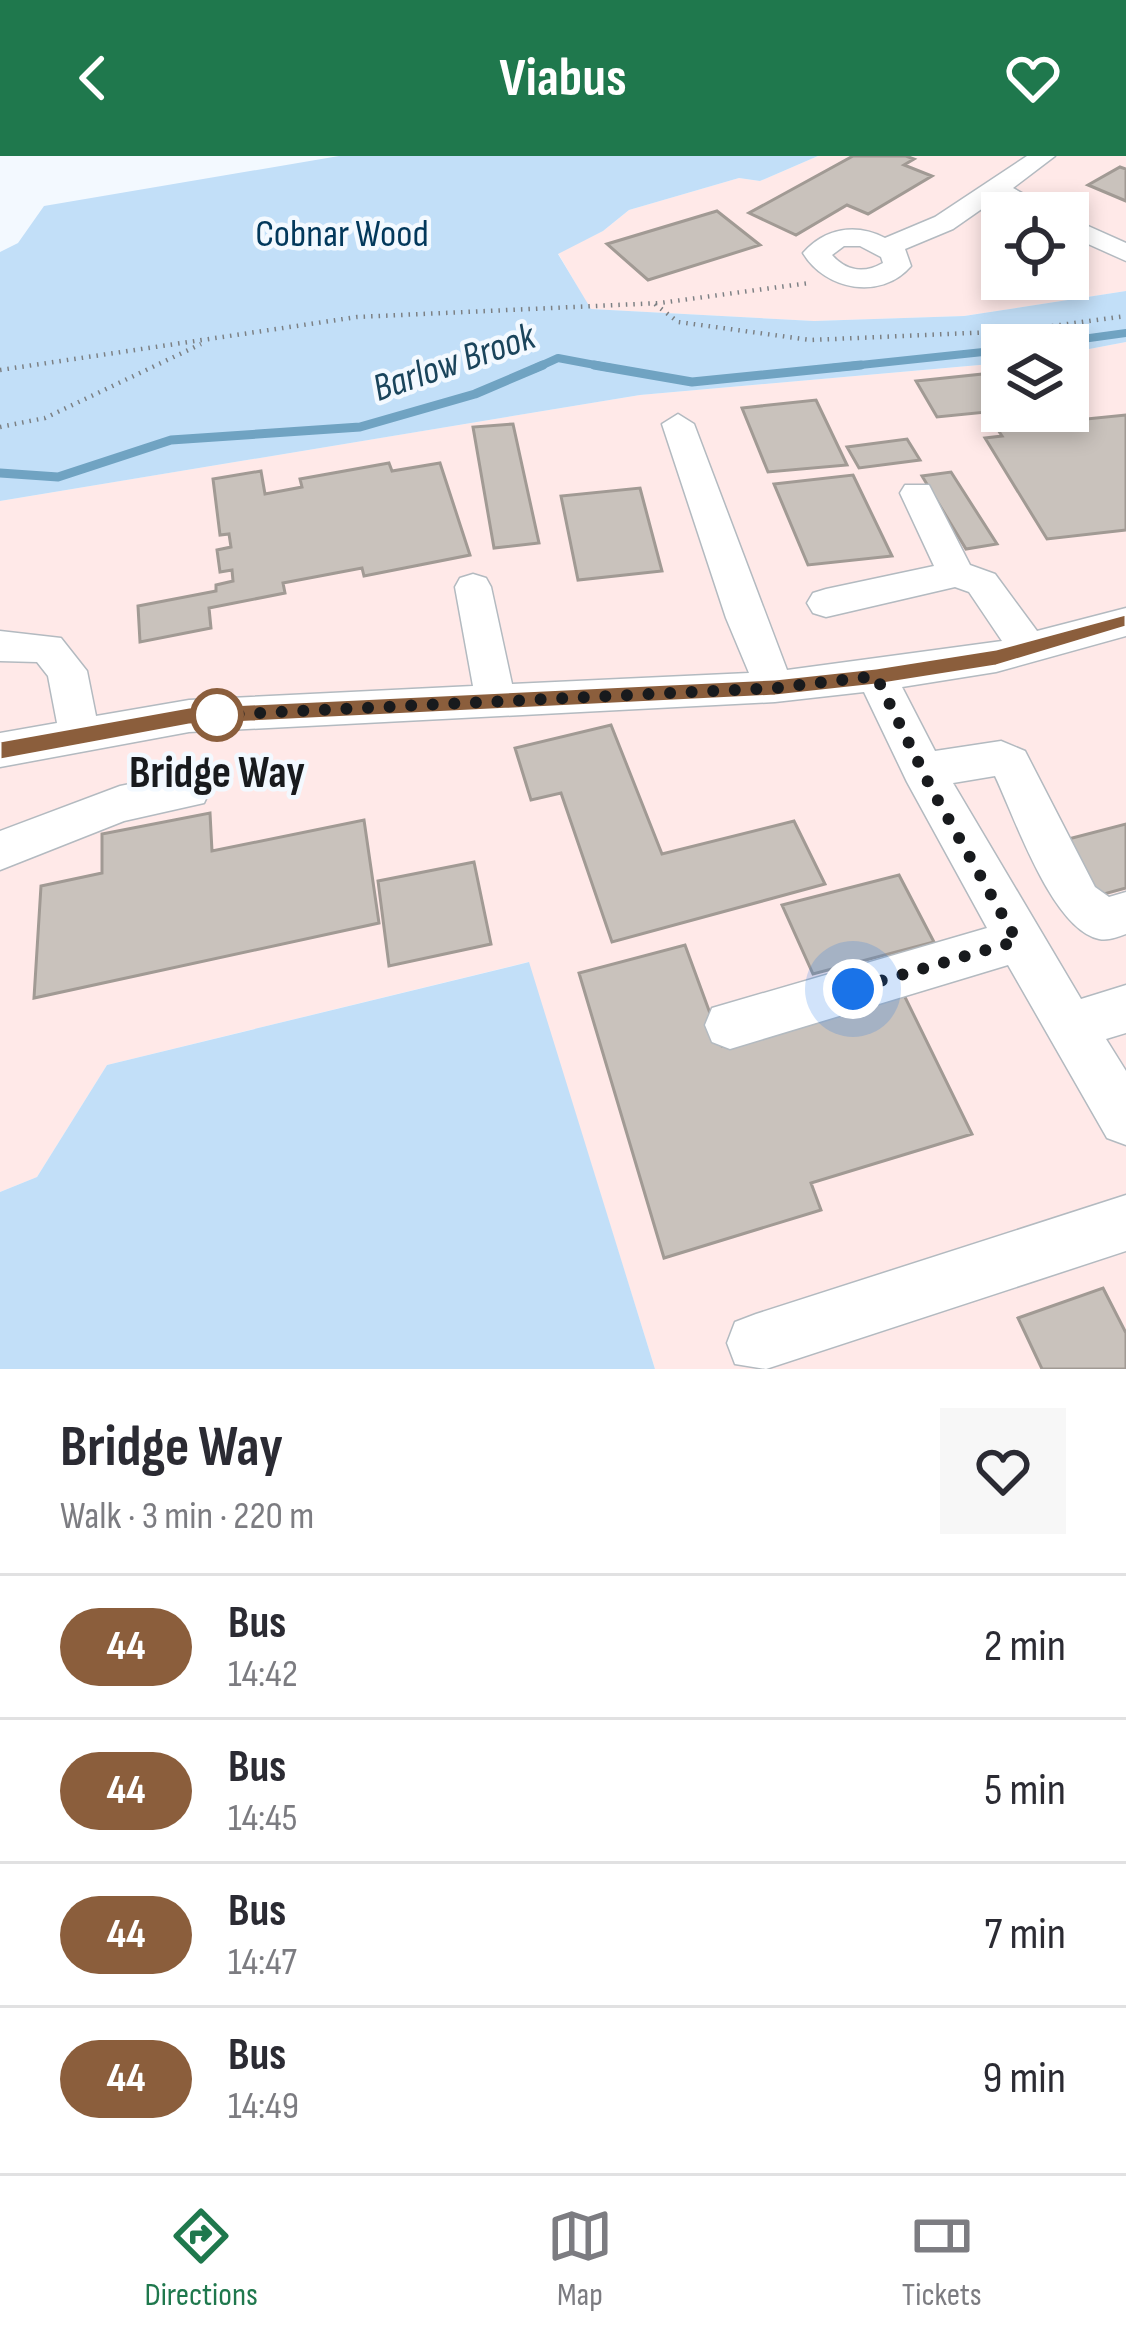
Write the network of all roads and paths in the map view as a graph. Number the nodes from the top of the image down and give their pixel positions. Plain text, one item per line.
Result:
1 (1043, 156) edge
2 (997, 190) junction
3 (1001, 192) edge
4 (1089, 235) edge
5 (1126, 253) edge
6 (835, 273) joint
7 (652, 302) junction
8 (1126, 316) edge
9 (209, 340) junction
10 (0, 370) edge
11 (678, 424) dead end
12 (0, 427) edge
13 (917, 493) dead end
14 (956, 574) junction
15 (473, 587) dead end
16 (826, 603) dead end
17 (1126, 622) edge
18 (0, 646) edge
19 (1029, 649) junction
20 (876, 676) junction
21 (775, 688) junction
22 (496, 701) junction
23 (79, 733) junction
24 (0, 750) edge
25 (922, 770) junction
26 (189, 790) dead end
27 (0, 851) edge
28 (1126, 913) edge
29 (1017, 941) junction
30 (1126, 1009) edge
31 (730, 1025) dead end
32 (1070, 1027) junction
33 (1126, 1119) edge
34 (1126, 1223) edge
35 (756, 1342) dead end

1 - 2 street
2 - 3 street
2 - 6 street
4 - 5 street
6 - 7 path
7 - 8 path
7 - 9 path
9 - 10 path
9 - 12 path
11 - 21 street
13 - 14 street
14 - 16 street
14 - 19 street
15 - 22 street
17 - 19 street
18 - 23 street
19 - 20 street
20 - 21 street
20 - 25 street
21 - 22 street
22 - 23 street
23 - 24 street
25 - 28 street
25 - 29 street
26 - 27 street
29 - 31 street
29 - 32 street
30 - 32 street
32 - 33 street
34 - 35 street

